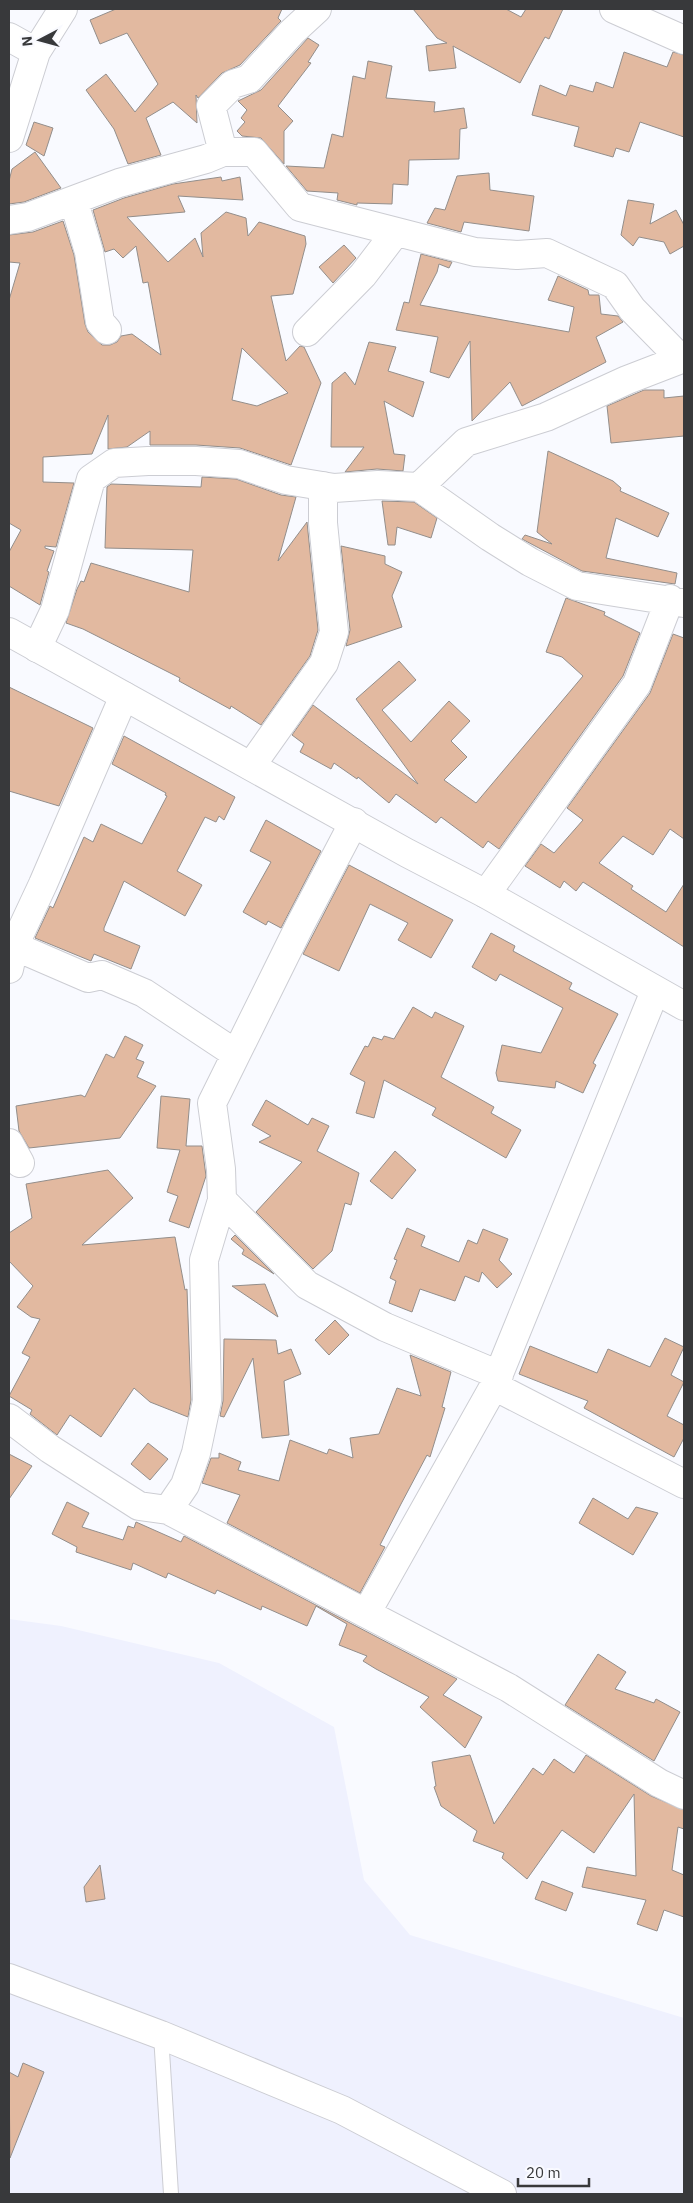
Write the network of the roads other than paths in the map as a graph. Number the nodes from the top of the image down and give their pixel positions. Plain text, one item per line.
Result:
1 (63, 9) edge
2 (317, 9) edge
3 (614, 9) edge
4 (9, 37) edge
5 (684, 40) edge
6 (36, 52) junction
7 (9, 138) edge
8 (223, 152) junction
9 (74, 202) junction
10 (9, 220) edge
11 (395, 233) junction
12 (107, 330) dead end
13 (307, 332) dead end
14 (683, 358) edge
15 (323, 486) junction
16 (418, 487) junction
17 (677, 601) edge
18 (9, 632) edge
19 (37, 648) junction
20 (124, 696) junction
21 (251, 766) junction
22 (354, 822) junction
23 (486, 894) junction
24 (11, 957) edge
25 (655, 991) junction
26 (684, 1006) edge
27 (236, 1054) junction
28 (222, 1200) junction
29 (497, 1380) junction
30 (9, 1418) edge
31 (684, 1484) edge
32 (168, 1510) junction
33 (367, 1612) junction
34 (684, 1795) edge
35 (9, 1978) edge
36 (161, 2035) junction
37 (171, 2194) edge
38 (502, 2194) edge

1 - 6 street
2 - 8 street
3 - 5 street
4 - 6 street
6 - 7 street
8 - 9 street
8 - 11 street
9 - 10 street
9 - 12 street
11 - 13 street
11 - 14 street
14 - 16 street
15 - 16 street
15 - 19 street
15 - 21 street
16 - 17 street
17 - 23 street
18 - 19 street
19 - 20 street
20 - 21 street
20 - 24 street
21 - 22 street
22 - 23 street
22 - 27 street
23 - 25 street
24 - 27 street
25 - 26 street
25 - 29 street
27 - 28 street
28 - 29 street
28 - 32 street
29 - 31 street
29 - 33 street
30 - 32 street
32 - 33 street
33 - 34 street
35 - 36 street
36 - 37 lane
36 - 38 street

